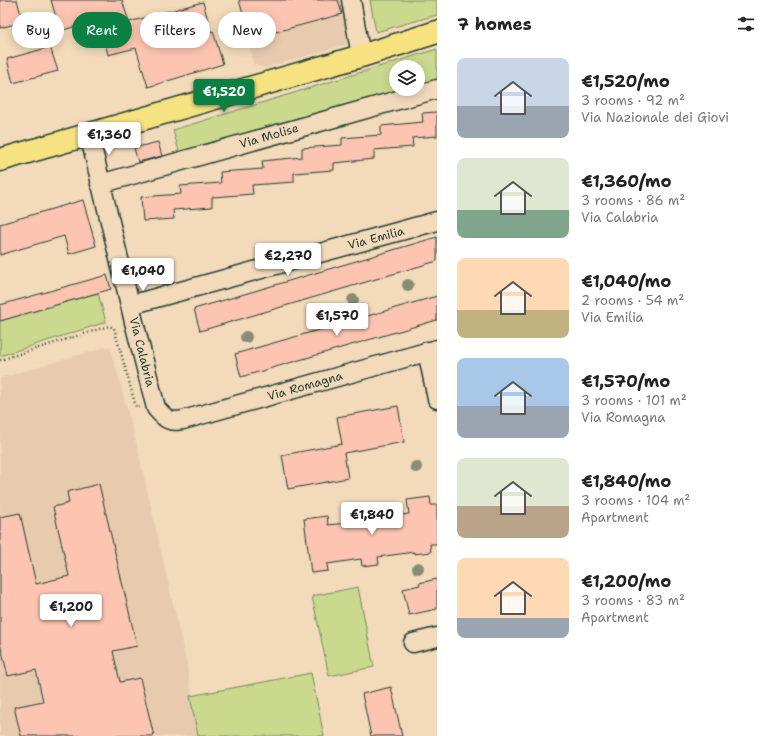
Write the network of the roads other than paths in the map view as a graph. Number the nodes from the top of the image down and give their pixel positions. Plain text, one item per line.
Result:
1 (351, 0) edge
2 (437, 32) edge
3 (361, 56) junction
4 (437, 88) edge
5 (89, 134) junction
6 (1, 157) edge
7 (100, 184) junction
8 (437, 221) edge
9 (130, 305) junction
10 (432, 350) edge
11 (437, 400) edge
12 (173, 422) joint
13 (437, 637) edge
14 (413, 644) dead end

1 - 3 street
2 - 3 main road
3 - 5 main road
4 - 7 street, Via Molise
5 - 6 main road
5 - 7 street, Via Calabria
7 - 9 street, Via Calabria
8 - 9 street, Via Emilia
9 - 12 street, Via Calabria
10 - 11 street
10 - 12 street, Via Romagna
13 - 14 street

